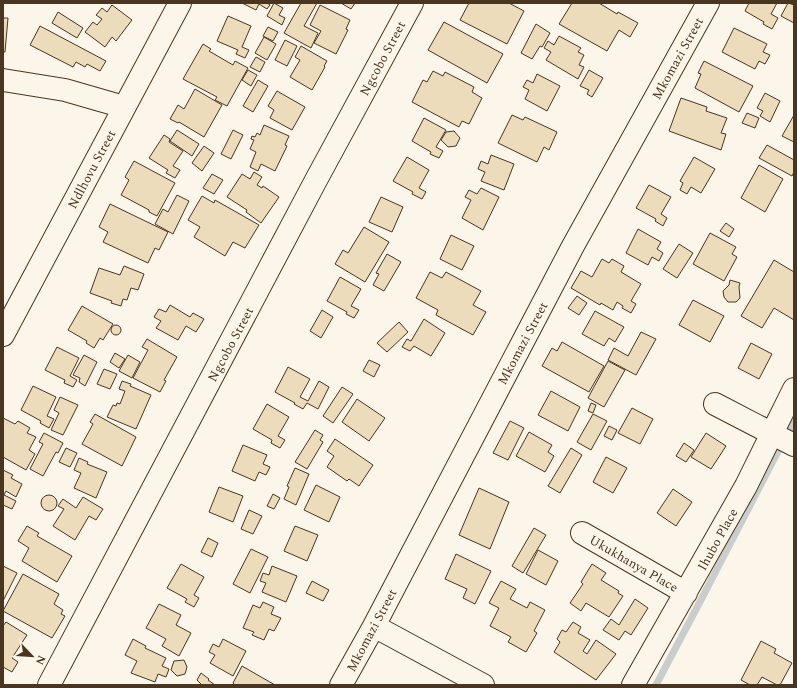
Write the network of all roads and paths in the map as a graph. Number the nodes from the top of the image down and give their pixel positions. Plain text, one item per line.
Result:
1 (180, 3) edge
2 (412, 3) edge
3 (708, 3) edge
4 (3, 80) edge
5 (124, 107) junction
6 (3, 335) edge
7 (794, 389) edge
8 (716, 404) dead end
9 (772, 434) junction
10 (794, 445) edge
11 (582, 533) dead end
12 (686, 593) junction
13 (374, 626) junction
14 (49, 685) edge
15 (341, 685) edge
16 (483, 685) edge
17 (633, 685) edge

1 - 5 street, Ndlhovu Street
2 - 14 street, Ngcobo Street
3 - 13 street, Mkomazi Street
4 - 5 street
5 - 6 street, Ndlhovu Street
7 - 9 street, Ihubo Place
8 - 9 street
9 - 10 street
9 - 12 street, Ihubo Place
11 - 12 street, Ukukhanya Place
12 - 17 street, Ihubo Place
13 - 15 street, Mkomazi Street
13 - 16 street

